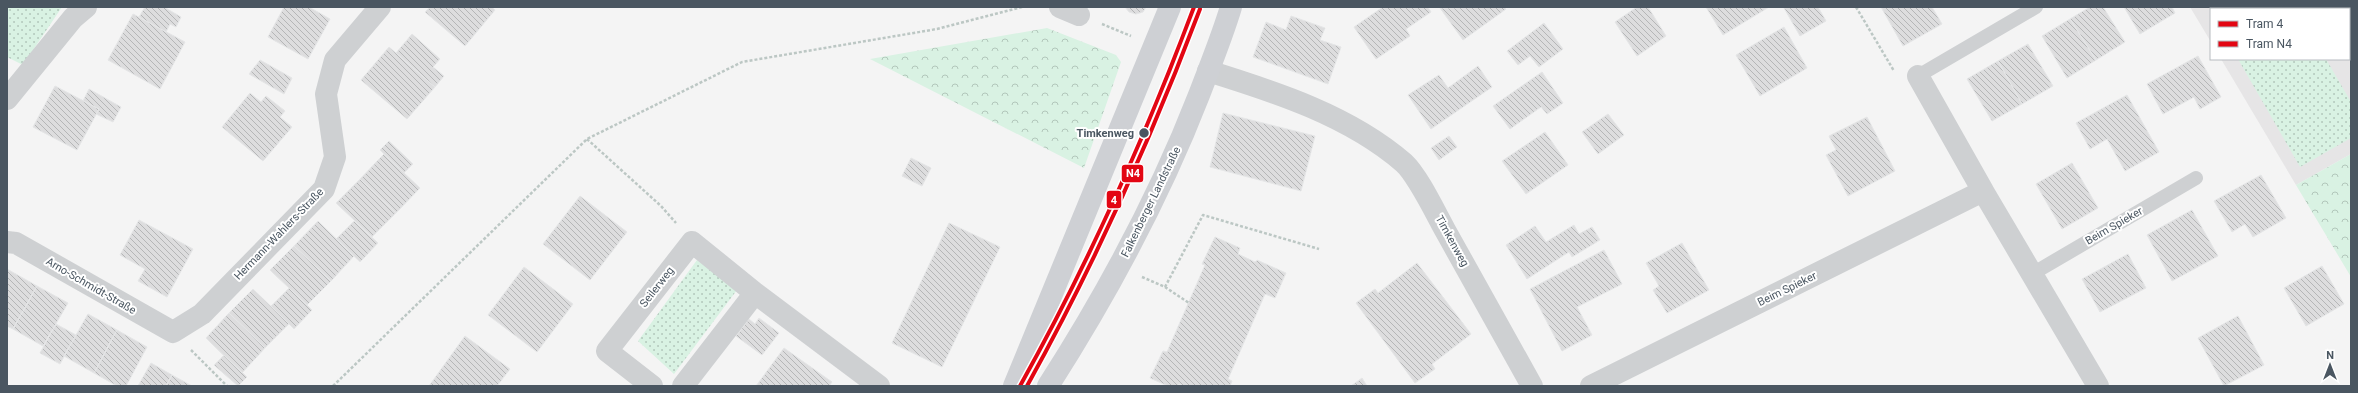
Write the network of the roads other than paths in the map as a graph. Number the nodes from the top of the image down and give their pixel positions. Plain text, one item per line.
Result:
1 (86, 7) edge
2 (380, 7) edge
3 (1170, 7) edge
4 (1231, 7) edge
5 (2036, 7) edge
6 (1208, 71) junction
7 (1918, 76) joint
8 (7, 99) edge
9 (2196, 178) dead end
10 (1983, 191) junction
11 (7, 242) edge
12 (2032, 274) junction
13 (755, 294) junction
14 (173, 332) joint
15 (652, 386) edge
16 (683, 386) edge
17 (879, 386) edge
18 (1014, 386) edge
19 (1048, 386) edge
20 (1532, 386) edge
21 (1591, 386) edge
22 (2098, 386) edge

1 - 8 street
2 - 14 street, Hermann-Wahlers-Straße
3 - 18 street
4 - 6 street, Falkenberger Landstraße
5 - 7 lane
6 - 19 street, Falkenberger Landstraße
6 - 20 street, Timkenweg
7 - 10 street
9 - 12 lane, Beim Spieker
10 - 12 street
10 - 21 street, Beim Spieker
11 - 14 street, Arno-Schmidt-Straße
12 - 22 street
13 - 15 street, Seilerweg
13 - 16 street
13 - 17 street

